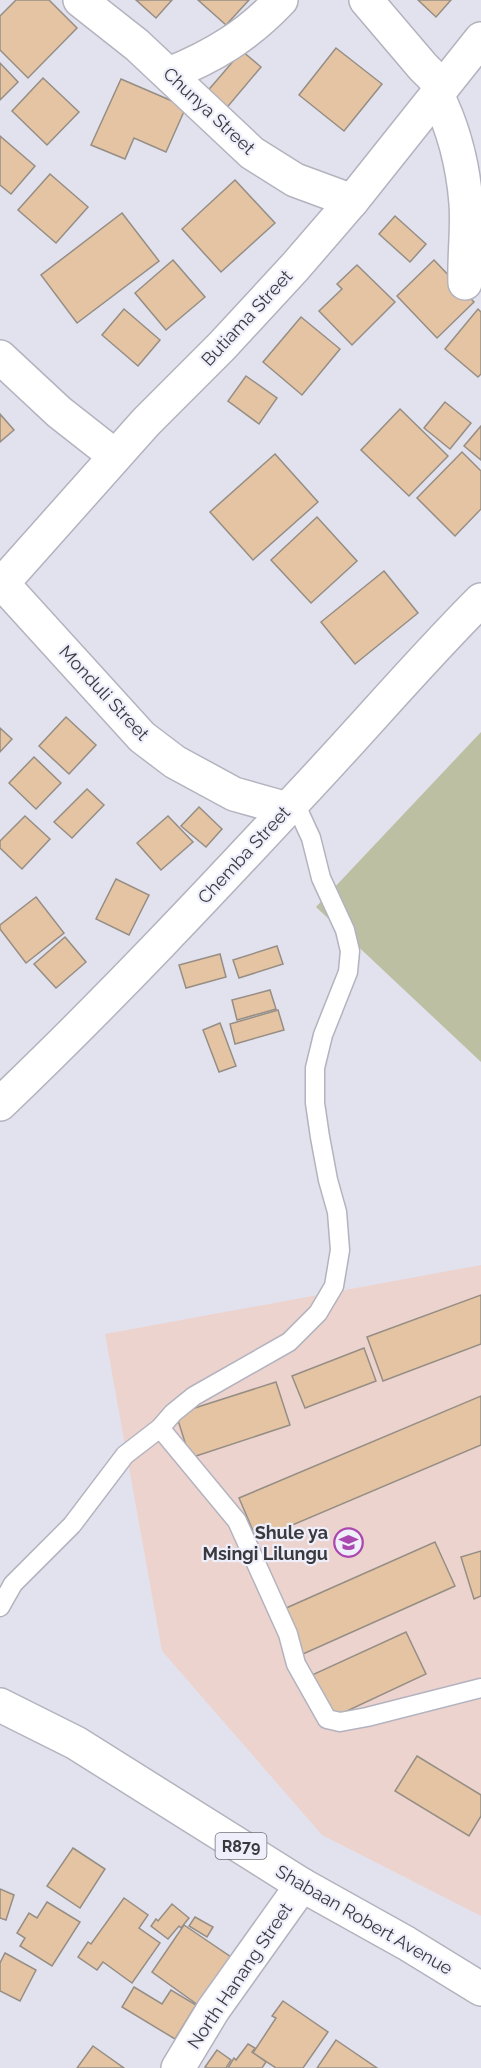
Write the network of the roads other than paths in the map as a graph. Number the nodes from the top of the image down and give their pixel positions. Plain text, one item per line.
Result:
1 (80, 0) edge
2 (281, 0) edge
3 (366, 0) edge
4 (481, 39) edge
5 (169, 74) junction
6 (440, 91) junction
7 (352, 201) junction
8 (465, 283) dead end
9 (0, 357) edge
10 (115, 456) junction
11 (1, 584) edge
12 (481, 600) edge
13 (291, 805) junction
14 (0, 1104) edge
15 (160, 1428) junction
16 (0, 1606) edge
17 (481, 1688) edge
18 (0, 1705) edge
19 (302, 1885) junction
20 (481, 1989) edge
21 (178, 2068) edge

1 - 5 street, Chunya Street
2 - 5 street
3 - 6 street
4 - 6 street, Butiama Street
5 - 7 street, Chunya Street
6 - 7 street, Butiama Street
6 - 8 street
7 - 10 street, Butiama Street
9 - 10 street
10 - 11 street, Butiama Street
11 - 13 street, Monduli Street
12 - 13 street, Chemba Street
13 - 14 street, Chemba Street
13 - 15 lane
15 - 16 lane
15 - 17 lane
18 - 19 street, Shabaan Robert Avenue / R879
19 - 20 street, Shabaan Robert Avenue / R879
19 - 21 street, North Hanang Street

